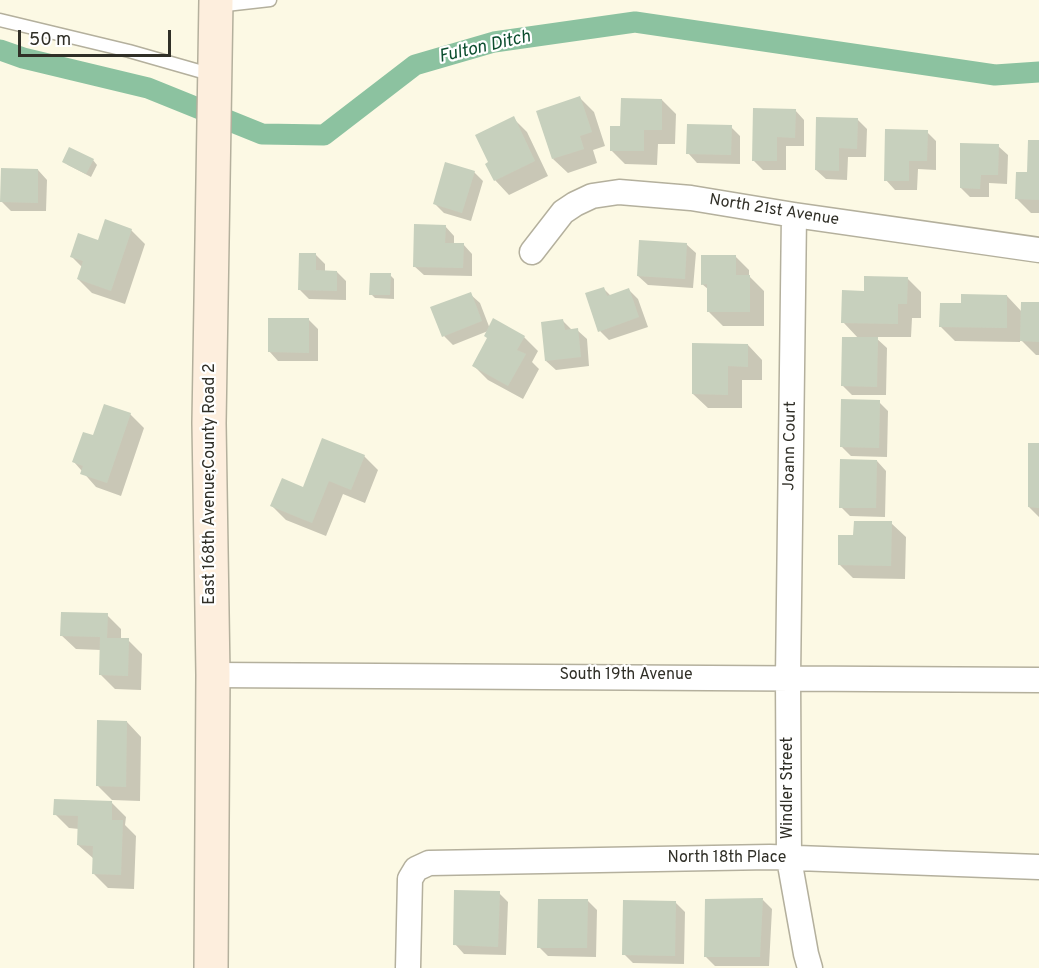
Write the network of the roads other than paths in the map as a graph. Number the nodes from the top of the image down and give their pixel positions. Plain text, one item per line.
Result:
1 (270, 0) edge
2 (216, 3) edge
3 (0, 20) edge
4 (214, 87) junction
5 (794, 215) junction
6 (1039, 250) edge
7 (532, 252) dead end
8 (213, 675) junction
9 (788, 677) junction
10 (1039, 680) edge
11 (789, 859) junction
12 (1039, 867) edge
13 (211, 968) edge
14 (408, 968) edge
15 (810, 968) edge

1 - 2 lane
2 - 4 main road, East 168th Avenue;County Road 2
3 - 4 lane
4 - 8 main road, East 168th Avenue;County Road 2
5 - 6 street, North 21st Avenue
5 - 7 street, North 21st Avenue
5 - 9 street, Joann Court
8 - 9 street, South 19th Avenue
8 - 13 main road, East 168th Avenue;County Road 2
9 - 10 street, South 19th Avenue
9 - 11 street, Windler Street
11 - 12 street, North 18th Place
11 - 14 street, North 18th Place
11 - 15 street, Windler Street

